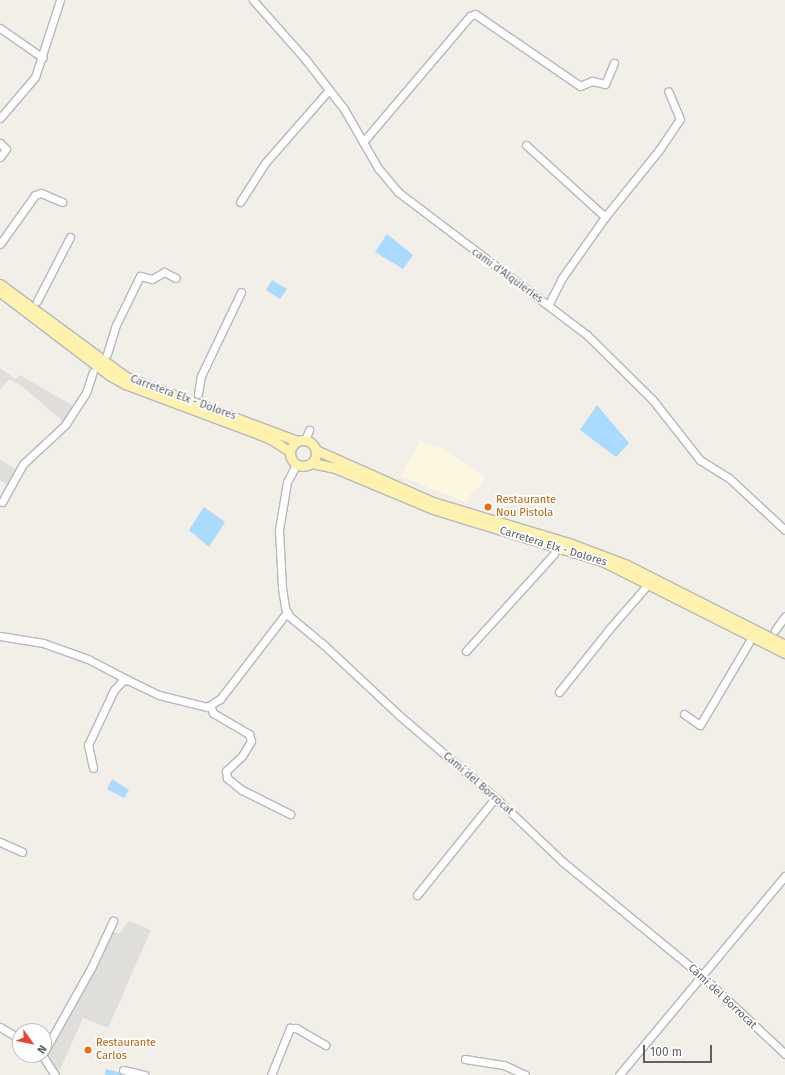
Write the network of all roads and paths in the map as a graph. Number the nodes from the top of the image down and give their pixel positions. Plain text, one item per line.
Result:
1 (60, 0) edge
2 (253, 0) edge
3 (0, 28) edge
4 (43, 58) junction
5 (614, 63) dead end
6 (329, 90) junction
7 (668, 91) dead end
8 (0, 118) edge
9 (362, 142) junction
10 (0, 143) edge
11 (526, 146) dead end
12 (0, 157) edge
13 (62, 202) dead end
14 (240, 202) dead end
15 (606, 217) junction
16 (70, 237) dead end
17 (0, 244) edge
18 (176, 278) dead end
19 (0, 284) edge
20 (0, 292) edge
21 (241, 292) dead end
22 (37, 301) dead end
23 (548, 305) junction
24 (108, 354) dead end
25 (93, 372) dead end
26 (198, 394) dead end
27 (309, 430) dead end
28 (301, 441) junction
29 (316, 450) junction
30 (290, 452) junction
31 (312, 463) junction
32 (296, 465) junction
33 (2, 502) dead end
34 (785, 530) edge
35 (554, 554) dead end
36 (644, 589) dead end
37 (287, 612) junction
38 (785, 616) edge
39 (775, 630) dead end
40 (0, 636) edge
41 (749, 642) dead end
42 (785, 646) edge
43 (466, 651) dead end
44 (785, 653) edge
45 (128, 680) junction
46 (559, 692) dead end
47 (210, 705) junction
48 (684, 714) dead end
49 (94, 768) dead end
50 (495, 798) junction
51 (290, 814) dead end
52 (0, 842) edge
53 (22, 852) dead end
54 (785, 876) edge
55 (417, 895) dead end
56 (113, 921) dead end
57 (702, 976) junction
58 (0, 1027) edge
59 (12, 1034) edge
60 (52, 1038) edge
61 (326, 1045) dead end
62 (785, 1054) edge
63 (465, 1059) dead end
64 (47, 1063) edge
65 (123, 1070) dead end
66 (55, 1075) edge
67 (144, 1075) edge
68 (271, 1075) edge
69 (525, 1075) edge
70 (619, 1075) edge

1 - 4 street
2 - 6 street, camí d'Alquieries
3 - 4 street
4 - 8 street
5 - 9 street
6 - 9 street, camí d'Alquieries
6 - 14 street
7 - 15 street
9 - 23 street, camí d'Alquieries
10 - 12 street
11 - 15 street
13 - 17 street
15 - 23 street
16 - 22 street
18 - 24 street
19 - 28 main road, Carretera Elx - Dolores
20 - 30 main road, Carretera Elx - Dolores
21 - 26 street
23 - 34 street, camí d'Alquieries
25 - 33 street
27 - 28 street
28 - 29 main road
28 - 30 main road
29 - 31 main road
29 - 42 main road, Carretera Elx - Dolores
30 - 32 main road
31 - 32 main road
31 - 44 main road, Carretera Elx - Dolores
32 - 37 street
35 - 43 street
36 - 46 street
37 - 47 street
37 - 50 street, Camí del Borrocat
38 - 39 street
40 - 45 street
41 - 48 street
45 - 47 street
45 - 49 street
47 - 51 street
50 - 55 street
50 - 57 street, Camí del Borrocat
52 - 53 street
54 - 57 street
56 - 60 street
57 - 62 street, Camí del Borrocat
57 - 70 street
58 - 59 street
61 - 68 street
63 - 69 street
64 - 66 street
65 - 67 street

